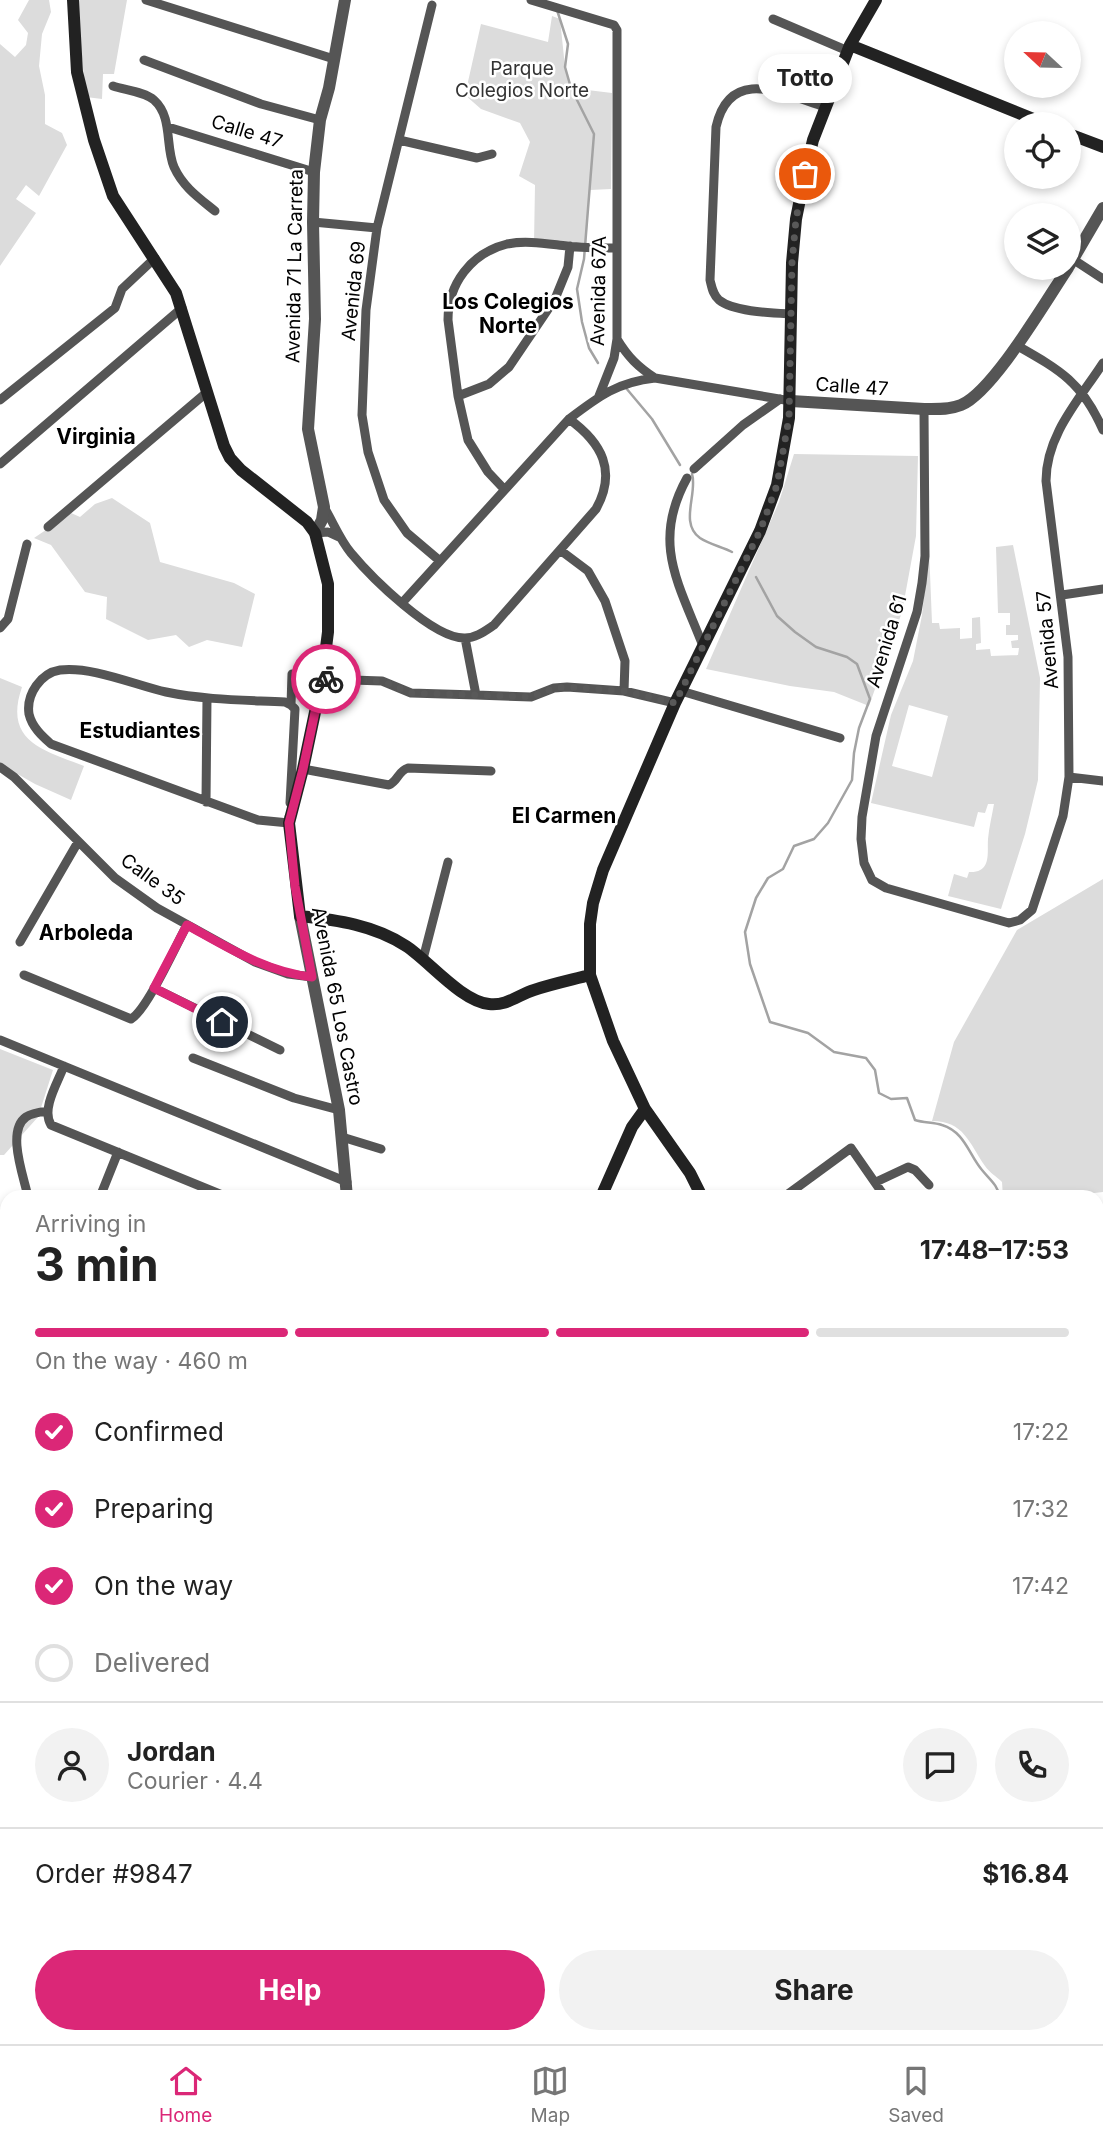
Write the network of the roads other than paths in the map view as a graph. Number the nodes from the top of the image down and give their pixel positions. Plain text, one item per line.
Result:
1 (73, 0) edge
2 (146, 0) edge
3 (345, 0) edge
4 (876, 0) edge
5 (535, 1) edge
6 (432, 5) dead end
7 (773, 19) dead end
8 (849, 48) junction
9 (334, 59) junction
10 (144, 60) dead end
11 (113, 86) dead end
12 (825, 107) junction
13 (1015, 112) edge
14 (320, 120) junction
15 (168, 127) junction
16 (1081, 139) edge
17 (399, 141) junction
18 (1103, 147) edge
19 (492, 154) dead end
20 (314, 172) junction
21 (1103, 208) edge
22 (215, 211) dead end
23 (313, 222) junction
24 (377, 228) junction
25 (1081, 246) edge
26 (574, 247) junction
27 (616, 248) junction
28 (155, 258) junction
29 (1081, 270) edge
30 (1103, 279) edge
31 (1060, 280) edge
32 (182, 308) junction
33 (792, 314) junction
34 (617, 339) junction
35 (1016, 345) junction
36 (1103, 363) edge
37 (655, 378) junction
38 (206, 393) junction
39 (1084, 393) junction
40 (458, 396) junction
41 (599, 396) junction
42 (0, 400) edge
43 (785, 400) junction
44 (923, 409) junction
45 (569, 419) junction
46 (1103, 430) edge
47 (0, 464) edge
48 (694, 469) dead end
49 (687, 478) dead end
50 (504, 489) junction
51 (324, 507) junction
52 (48, 527) dead end
53 (315, 533) junction
54 (343, 539) junction
55 (27, 544) dead end
56 (560, 550) junction
57 (440, 561) junction
58 (1103, 589) edge
59 (1062, 595) junction
60 (402, 603) junction
61 (0, 628) edge
62 (465, 638) junction
63 (703, 646) junction
64 (292, 674) dead end
65 (322, 679) junction
66 (624, 691) junction
67 (476, 695) junction
68 (678, 697) junction
69 (207, 698) junction
70 (291, 705) junction
71 (839, 738) dead end
72 (0, 766) edge
73 (303, 769) junction
74 (491, 771) dead end
75 (1069, 776) junction
76 (1103, 781) edge
77 (206, 802) junction
78 (289, 823) junction
79 (78, 842) junction
80 (448, 862) dead end
81 (300, 916) junction
82 (1020, 920) joint
83 (187, 925) junction
84 (20, 942) dead end
85 (423, 959) junction
86 (24, 975) dead end
87 (590, 975) junction
88 (312, 977) junction
89 (154, 988) junction
90 (0, 1040) edge
91 (280, 1049) dead end
92 (193, 1058) dead end
93 (64, 1066) junction
94 (645, 1109) junction
95 (339, 1110) junction
96 (47, 1116) junction
97 (632, 1127) junction
98 (659, 1129) junction
99 (342, 1137) junction
100 (381, 1149) dead end
101 (118, 1152) junction
102 (347, 1182) junction
103 (876, 1182) junction
104 (929, 1185) dead end
105 (26, 1190) edge
106 (103, 1190) edge
107 (210, 1190) edge
108 (347, 1190) edge
109 (604, 1190) edge
110 (698, 1190) edge
111 (794, 1190) edge
112 (881, 1190) edge

1 - 28 main road
2 - 9 street
3 - 9 street, Avenida 71 La Carreta
4 - 8 main road
5 - 27 street, Avenida 67A
6 - 17 street, Avenida 69
7 - 8 street
8 - 12 main road
8 - 13 main road
9 - 14 street, Avenida 71 La Carreta
10 - 14 street
11 - 15 street
12 - 33 main road
12 - 33 street
14 - 20 street, Avenida 71 La Carreta
15 - 20 street, Calle 47
15 - 22 street
16 - 18 main road
17 - 19 street
17 - 24 street, Avenida 69
20 - 23 street, Avenida 71 La Carreta
21 - 25 street
23 - 24 street
23 - 51 street, Avenida 71 La Carreta
24 - 57 street, Avenida 69
26 - 27 street
26 - 40 street
26 - 40 street
27 - 34 street, Avenida 67A
28 - 32 main road
28 - 42 street
29 - 30 street
31 - 35 street
32 - 38 main road
32 - 47 street
33 - 43 main road
34 - 37 street, Calle 47
34 - 41 street, Avenida 67A
35 - 39 street
35 - 44 street, Calle 47
36 - 39 street, Avenida 57
37 - 41 street, Calle 47
37 - 43 street, Calle 47
38 - 52 street
38 - 53 main road
39 - 46 street
39 - 59 street, Avenida 57
40 - 50 street
41 - 45 street
43 - 44 street, Calle 47
43 - 48 street
43 - 63 main road
44 - 82 street, Avenida 61
45 - 50 street
45 - 56 street
49 - 63 street
50 - 57 street
51 - 53 street
51 - 54 street
53 - 54 street
53 - 65 main road
54 - 60 street
55 - 61 street
56 - 62 street
56 - 66 street
57 - 60 street
58 - 59 street
59 - 75 street, Avenida 57
60 - 62 street
62 - 67 street
63 - 68 main road
64 - 70 street
65 - 67 street
65 - 73 main road
66 - 67 street
66 - 68 street
68 - 71 street
68 - 87 main road
69 - 70 street
69 - 77 street
69 - 77 street
70 - 78 street
72 - 79 street, Calle 35
73 - 74 street
73 - 78 main road
75 - 76 street
75 - 82 street, Avenida 57
77 - 78 street
78 - 81 main road, Avenida 65 Los Castro
79 - 83 street, Calle 35
79 - 84 street
80 - 85 street
81 - 85 main road
81 - 88 street, Avenida 65 Los Castro
83 - 88 street, Calle 35
83 - 89 street
85 - 87 main road
86 - 89 street
87 - 94 main road
88 - 95 street, Avenida 65 Los Castro
89 - 91 street
90 - 93 street
92 - 95 street
93 - 96 street
93 - 102 street
94 - 97 main road
94 - 98 main road
95 - 99 street, Avenida 65 Los Castro
96 - 101 street
96 - 105 street
97 - 98 main road
97 - 109 main road
98 - 110 main road
99 - 100 street
99 - 102 street, Avenida 65 Los Castro
101 - 106 street
101 - 107 street
102 - 108 street, Avenida 65 Los Castro
103 - 104 street
103 - 111 street
103 - 112 street

